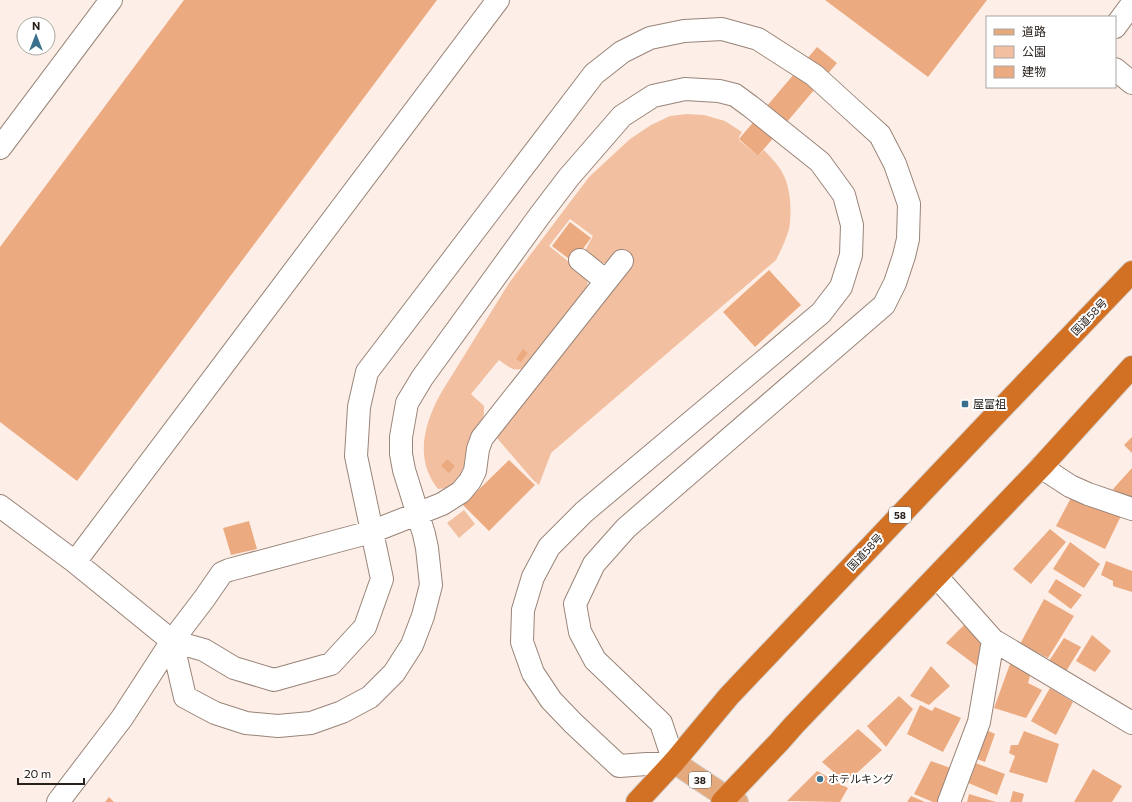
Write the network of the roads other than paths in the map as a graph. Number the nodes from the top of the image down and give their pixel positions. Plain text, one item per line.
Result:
1 (111, 0) edge
2 (498, 0) edge
3 (1132, 4) edge
4 (1116, 26) edge
5 (1116, 70) edge
6 (1132, 83) edge
7 (0, 148) edge
8 (580, 260) dead end
9 (622, 261) dead end
10 (1132, 272) edge
11 (606, 281) junction
12 (1129, 374) edge
13 (1041, 467) junction
14 (0, 506) edge
15 (1132, 509) edge
16 (418, 513) junction
17 (372, 532) junction
18 (75, 562) junction
19 (937, 577) junction
20 (993, 640) junction
21 (172, 641) junction
22 (1132, 723) edge
23 (674, 762) junction
24 (729, 800) edge
25 (58, 802) edge
26 (637, 802) edge
27 (949, 802) edge

1 - 7 street
2 - 18 street
3 - 4 street
5 - 6 street
8 - 11 street
9 - 11 street
10 - 23 highway, 国道58号 / 58
11 - 16 street
12 - 13 highway
13 - 15 street
13 - 19 highway
14 - 18 street
16 - 17 street
16 - 21 street
16 - 23 street
17 - 21 street
17 - 21 street
17 - 23 street
18 - 21 street
19 - 20 street
19 - 24 highway
20 - 22 street
20 - 27 street
21 - 25 street
23 - 24 main road, 38
23 - 26 highway, 国道58号 / 58

